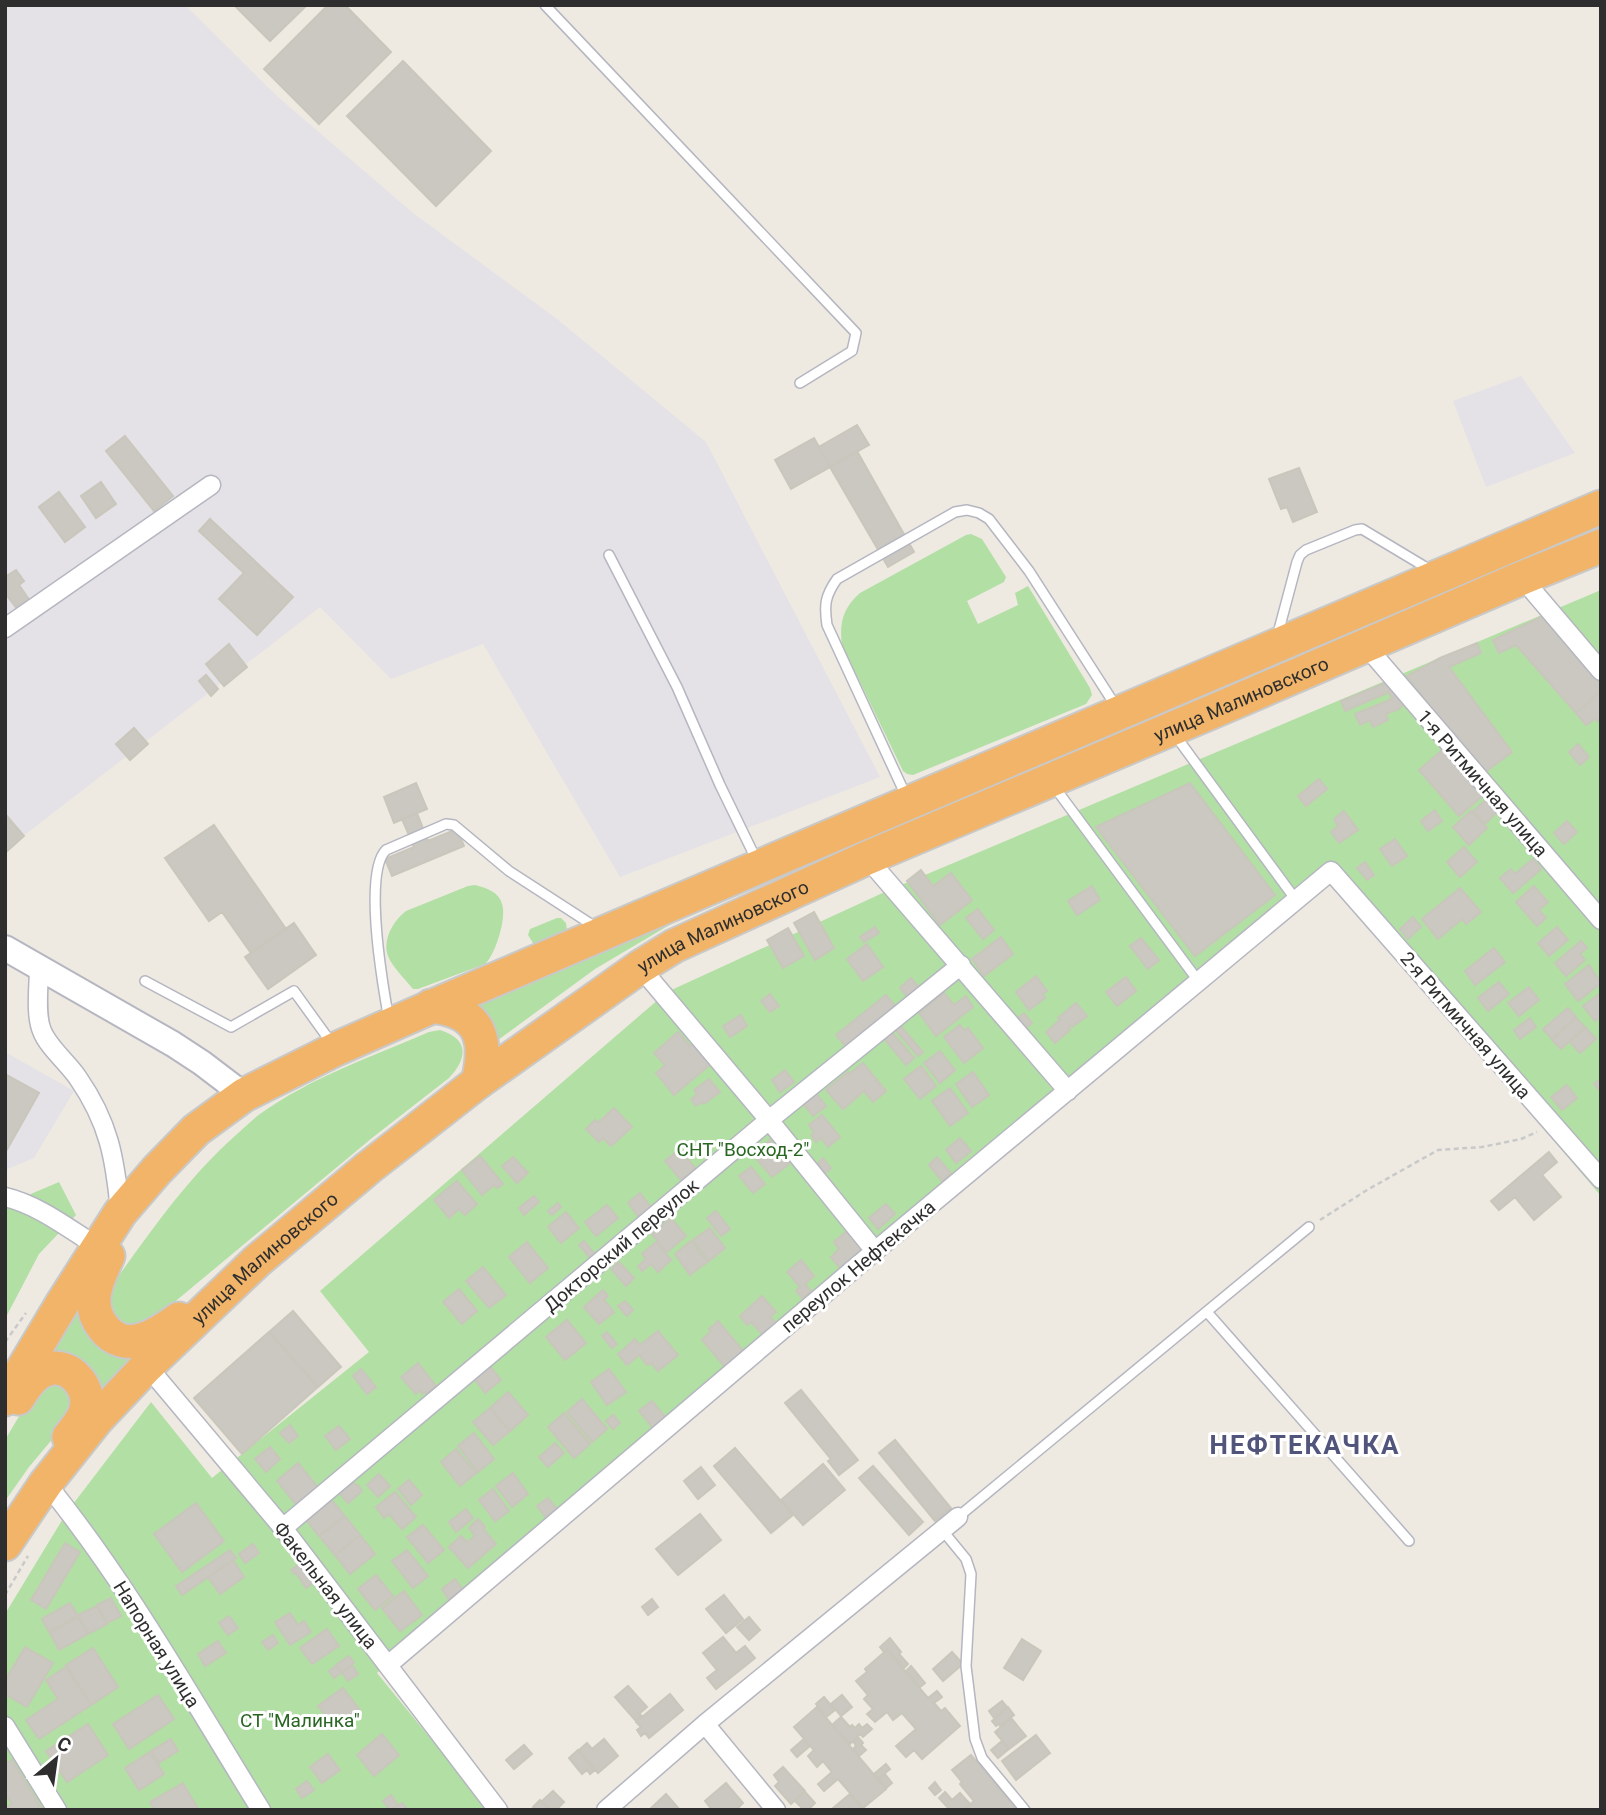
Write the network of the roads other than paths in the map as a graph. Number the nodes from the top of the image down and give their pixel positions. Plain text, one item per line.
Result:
1 (545, 5) edge
2 (800, 383) dead end
3 (211, 485) dead end
4 (1601, 507) edge
5 (1601, 546) edge
6 (609, 555) dead end
7 (1440, 576) junction
8 (1522, 578) junction
9 (5, 628) edge
10 (1275, 646) junction
11 (1366, 646) junction
12 (1601, 671) edge
13 (1119, 712) junction
14 (1171, 729) junction
15 (1049, 781) junction
16 (909, 802) junction
17 (867, 858) junction
18 (759, 866) junction
19 (1331, 871) joint
20 (1296, 900) junction
21 (1601, 920) edge
22 (604, 933) junction
23 (5, 948) edge
24 (961, 965) junction
25 (39, 967) junction
26 (640, 967) junction
27 (145, 981) dead end
28 (1199, 982) junction
29 (431, 1006) junction
30 (390, 1026) junction
31 (335, 1049) junction
32 (478, 1082) junction
33 (1068, 1091) junction
34 (244, 1095) junction
35 (769, 1120) junction
36 (1594, 1157) edge
37 (1601, 1179) edge
38 (5, 1197) edge
39 (130, 1202) junction
40 (1309, 1227) road end
41 (97, 1247) junction
42 (875, 1251) junction
43 (257, 1261) junction
44 (1207, 1312) junction
45 (147, 1366) junction
46 (5, 1399) edge
47 (5, 1418) edge
48 (46, 1482) junction
49 (958, 1517) joint
50 (283, 1528) junction
51 (943, 1531) junction
52 (19, 1538) edge
53 (1409, 1541) dead end
54 (388, 1665) junction
55 (705, 1724) junction
56 (5, 1726) edge
57 (57, 1810) edge
58 (261, 1810) edge
59 (498, 1810) edge
60 (606, 1810) edge
61 (776, 1810) edge
62 (1026, 1810) edge

1 - 2 lane
3 - 9 street
4 - 7 highway, улица Малиновского
5 - 8 highway, улица Малиновского
6 - 18 lane
7 - 10 highway, улица Малиновского
7 - 10 lane
8 - 11 highway, улица Малиновского
8 - 12 street
10 - 13 highway, улица Малиновского
11 - 14 highway, улица Малиновского
11 - 21 street, 1-я Ритмичная улица
13 - 16 highway, улица Малиновского
13 - 16 lane
14 - 15 highway, улица Малиновского
14 - 20 lane
15 - 17 highway, улица Малиновского
15 - 28 lane
16 - 18 highway, улица Малиновского
17 - 24 street
17 - 26 highway, улица Малиновского
18 - 22 highway, улица Малиновского
19 - 20 street, переулок Нефтекачка
19 - 36 street, 2-я Ритмичная улица
20 - 28 street, переулок Нефтекачка
22 - 29 highway, улица Малиновского
22 - 30 lane
23 - 25 street
24 - 33 street
24 - 35 street, Докторский переулок
25 - 34 street
25 - 39 street
26 - 32 highway, улица Малиновского
26 - 35 street
27 - 31 lane
28 - 33 street, переулок Нефтекачка
29 - 30 highway, улица Малиновского
29 - 32 highway
30 - 31 highway, улица Малиновского
31 - 34 highway, улица Малиновского
32 - 43 highway, улица Малиновского
33 - 42 street, переулок Нефтекачка
34 - 39 highway, улица Малиновского
35 - 42 street
35 - 50 street, Докторский переулок
36 - 37 street, 2-я Ритмичная улица
38 - 41 street
39 - 41 highway, улица Малиновского
39 - 43 highway
40 - 44 lane
41 - 46 highway, улица Малиновского
42 - 54 street, переулок Нефтекачка
43 - 45 highway, улица Малиновского
44 - 49 lane
44 - 53 lane
45 - 48 highway, улица Малиновского
45 - 50 street, Факельная улица
47 - 52 highway
48 - 52 highway, улица Малиновского
48 - 58 street, Напорная улица
49 - 51 street
50 - 54 street, Факельная улица
51 - 55 street
51 - 62 lane
54 - 59 street, Факельная улица
55 - 60 street
55 - 61 street
56 - 57 street

